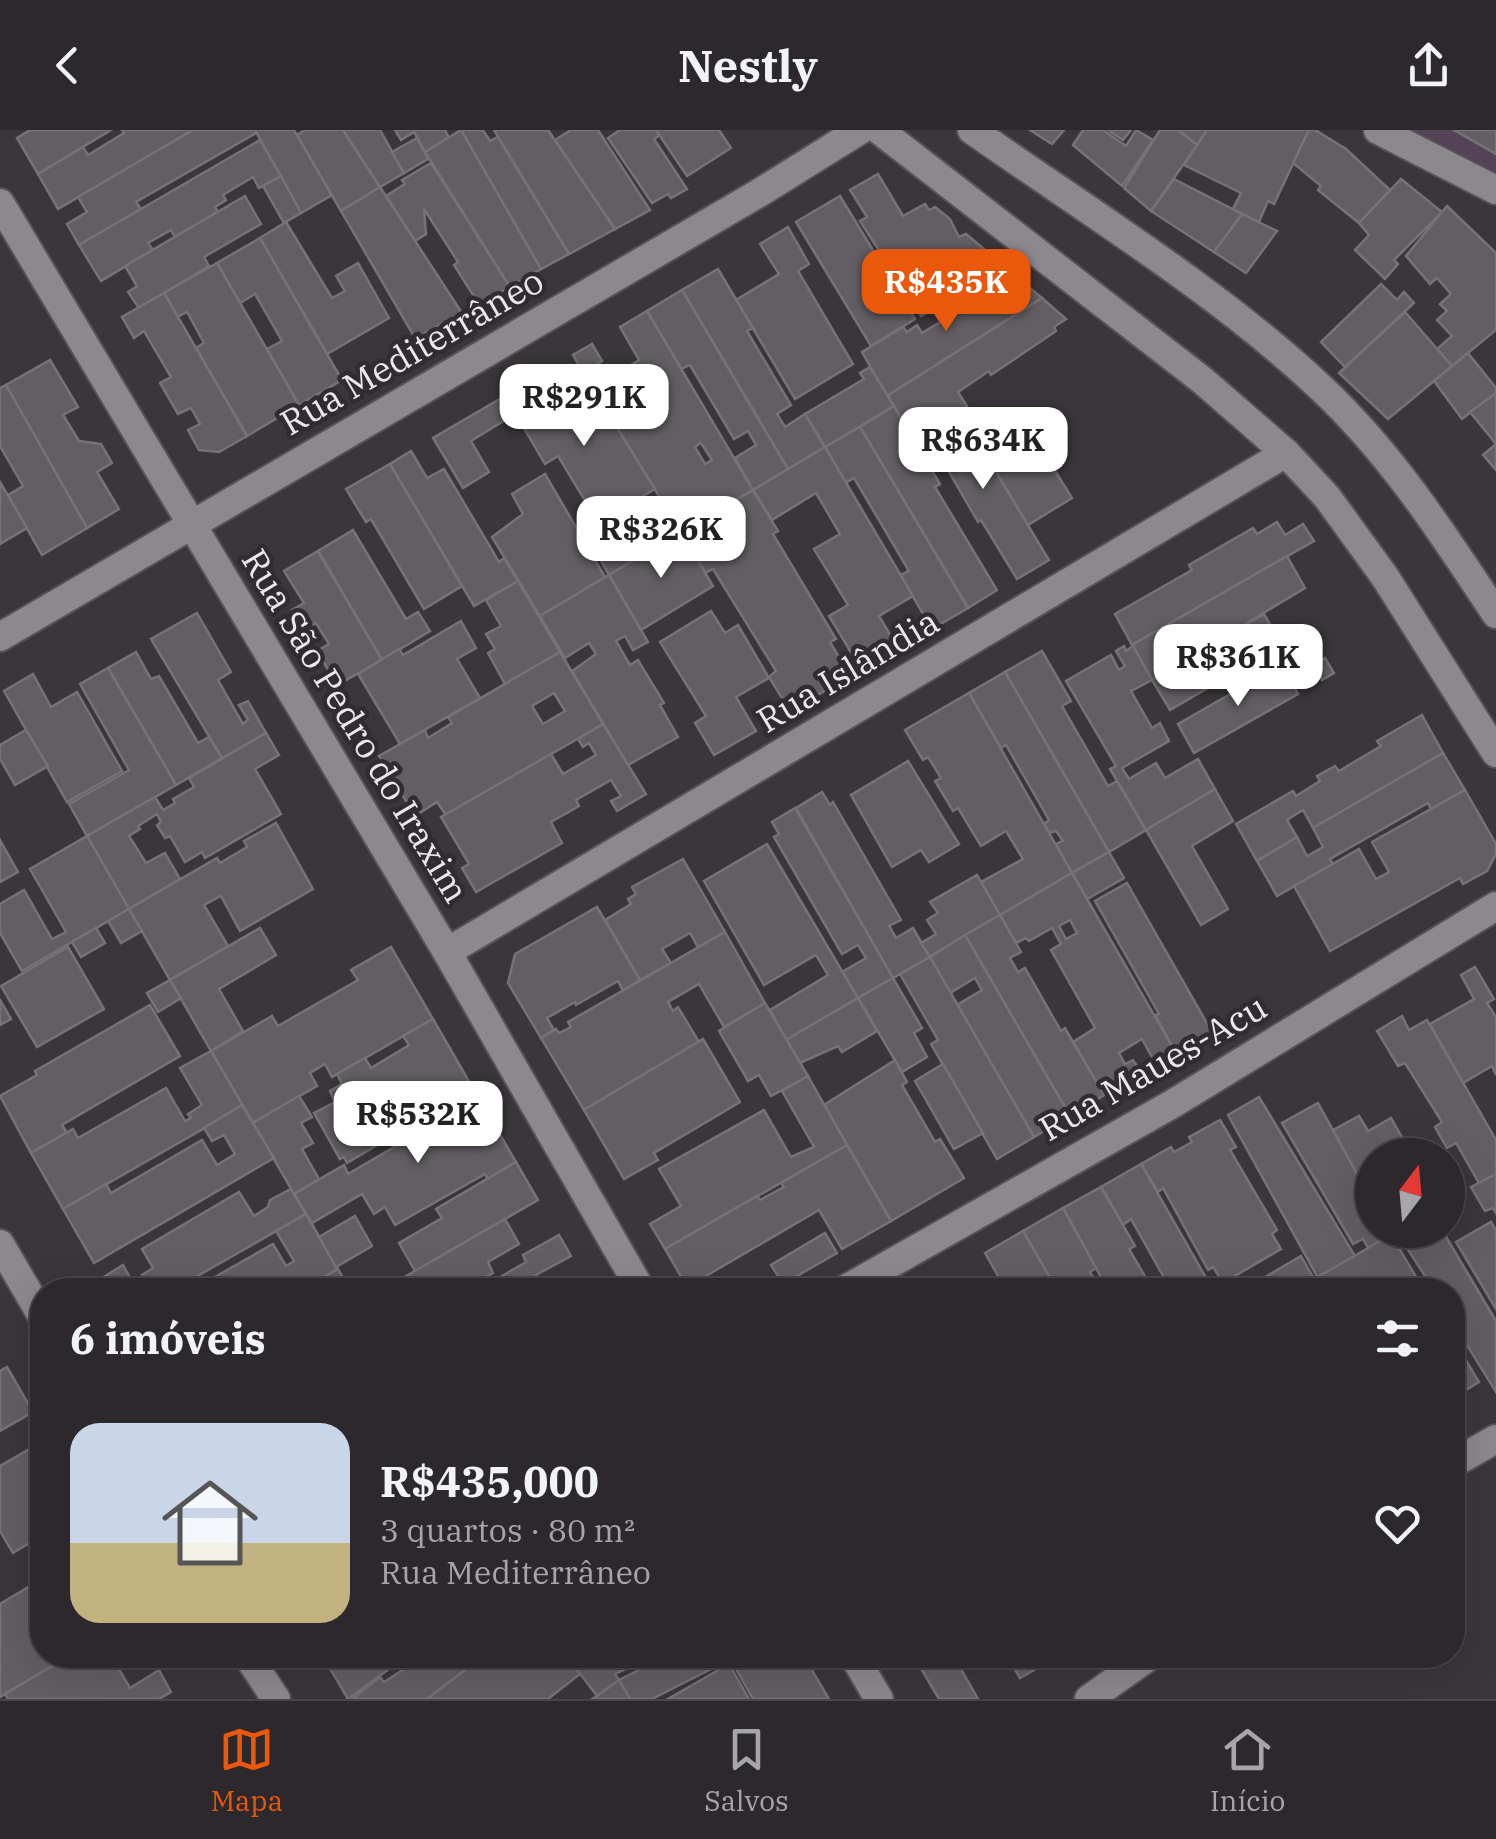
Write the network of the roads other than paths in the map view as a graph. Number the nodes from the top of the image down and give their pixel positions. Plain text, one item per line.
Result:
1 (860, 130) edge
2 (879, 130) edge
3 (972, 130) edge
4 (1378, 130) edge
5 (1496, 190) edge
6 (0, 203) edge
7 (1286, 453) junction
8 (192, 526) junction
9 (1496, 614) edge
10 (0, 636) edge
11 (1496, 753) edge
12 (1496, 906) edge
13 (447, 952) junction
14 (0, 1244) edge
15 (634, 1278) edge
16 (865, 1278) edge
17 (30, 1295) edge
18 (1496, 1439) edge
19 (1465, 1457) edge
20 (256, 1668) edge
21 (861, 1668) edge
22 (1133, 1668) edge
23 (276, 1699) edge
24 (879, 1699) edge
25 (1089, 1699) edge

1 - 8 street, Rua Mediterrâneo
2 - 7 street
3 - 9 street
4 - 5 street
6 - 8 street, Rua São Pedro do Iraxim
7 - 11 street
7 - 13 street, Rua Islândia
8 - 10 street, Rua Mediterrâneo
8 - 13 street, Rua São Pedro do Iraxim
12 - 16 street, Rua Maues-Acu
13 - 15 street, Rua São Pedro do Iraxim
14 - 17 street
18 - 19 street
20 - 23 street
21 - 24 street
22 - 25 street

